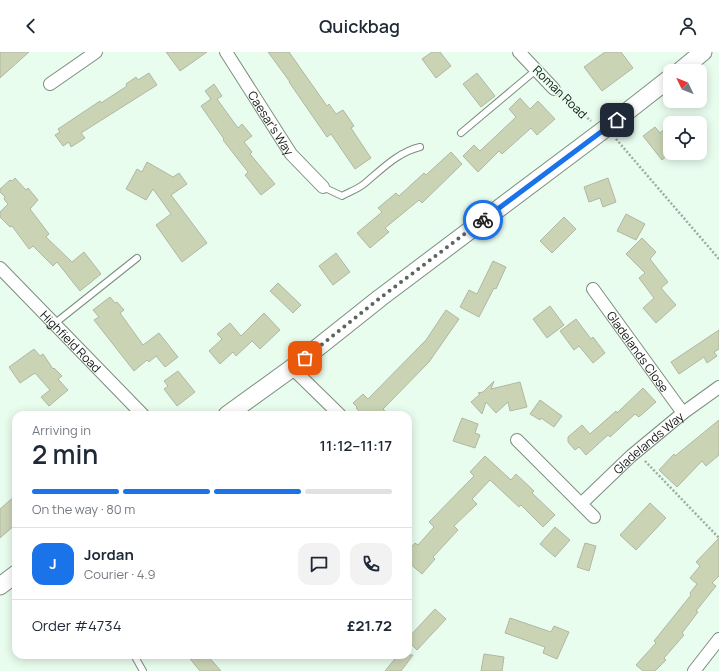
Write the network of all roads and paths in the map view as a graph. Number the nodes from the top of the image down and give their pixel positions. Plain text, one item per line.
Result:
1 (96, 52) edge
2 (226, 52) edge
3 (519, 52) edge
4 (703, 52) edge
5 (688, 64) edge
6 (536, 70) junction
7 (50, 84) dead end
8 (663, 84) edge
9 (554, 89) joint
10 (604, 130) junction
11 (461, 133) dead end
12 (420, 147) dead end
13 (323, 187) joint
14 (137, 258) dead end
15 (719, 259) edge
16 (0, 268) edge
17 (593, 289) dead end
18 (54, 324) junction
19 (292, 368) junction
20 (719, 387) edge
21 (139, 411) edge
22 (233, 411) edge
23 (336, 411) edge
24 (684, 413) junction
25 (517, 440) dead end
26 (636, 452) junction
27 (581, 504) junction
28 (594, 517) dead end
29 (719, 538) edge
30 (12, 577) edge
31 (0, 586) edge
32 (719, 639) edge
33 (136, 659) edge
34 (143, 671) edge
35 (694, 671) edge

1 - 7 street
2 - 13 street, Caesar's Way
3 - 6 street, Roman Road
4 - 5 street
6 - 9 street, Roman Road
6 - 11 lane
8 - 10 street
9 - 10 path, Roman Road
10 - 15 path, Roman Road
10 - 19 street
12 - 13 lane
14 - 18 lane
16 - 18 street, Highfield Road
17 - 24 street, Gladelands Close
18 - 21 street, Highfield Road
19 - 22 street
19 - 23 street
20 - 24 street, Gladelands Way
24 - 26 street, Gladelands Way
25 - 27 street
26 - 27 street, Gladelands Way
26 - 29 path
27 - 28 street
30 - 31 street
32 - 35 street
33 - 34 lane

